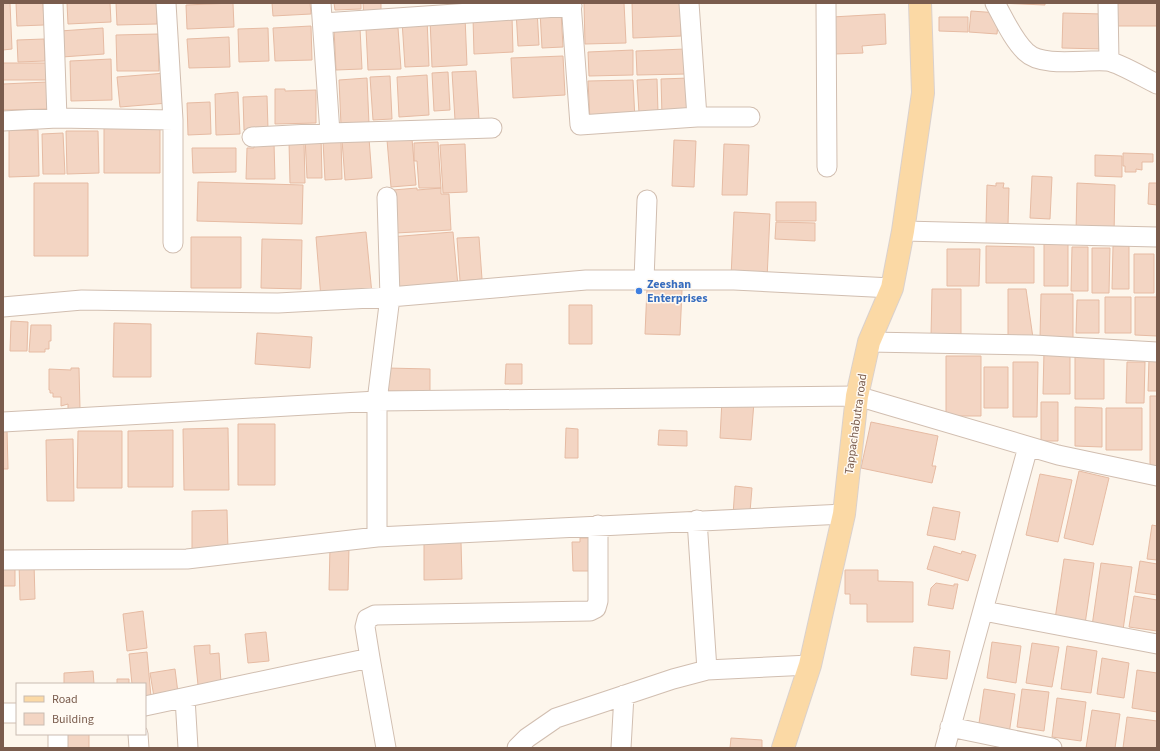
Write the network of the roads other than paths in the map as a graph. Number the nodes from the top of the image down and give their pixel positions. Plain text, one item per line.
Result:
1 (53, 3) edge
2 (166, 3) edge
3 (322, 3) edge
4 (689, 3) edge
5 (826, 3) edge
6 (920, 3) edge
7 (995, 3) edge
8 (1108, 3) edge
9 (572, 4) edge
10 (323, 23) junction
11 (1109, 61) junction
12 (1157, 84) edge
13 (697, 117) junction
14 (750, 117) dead end
15 (57, 118) junction
16 (173, 120) junction
17 (3, 121) edge
18 (492, 128) dead end
19 (330, 133) junction
20 (252, 137) dead end
21 (828, 167) dead end
22 (387, 197) dead end
23 (647, 200) dead end
24 (903, 231) junction
25 (1157, 237) edge
26 (173, 243) dead end
27 (644, 280) junction
28 (892, 288) junction
29 (390, 297) junction
30 (3, 307) edge
31 (869, 342) junction
32 (1157, 352) edge
33 (857, 396) junction
34 (377, 401) junction
35 (3, 422) edge
36 (1028, 446) junction
37 (1157, 476) edge
38 (844, 514) junction
39 (696, 520) junction
40 (598, 525) junction
41 (377, 537) junction
42 (3, 560) edge
43 (984, 611) junction
44 (1157, 644) edge
45 (370, 658) junction
46 (810, 664) junction
47 (707, 670) junction
48 (624, 695) junction
49 (185, 698) junction
50 (146, 706) edge
51 (3, 712) edge
52 (16, 713) edge
53 (950, 727) junction
54 (58, 735) edge
55 (138, 735) edge
56 (1046, 747) edge
57 (58, 748) edge
58 (139, 748) edge
59 (188, 748) edge
60 (386, 748) edge
61 (517, 748) edge
62 (621, 748) edge
63 (783, 748) edge
64 (945, 748) edge

1 - 15 street
2 - 16 street
3 - 10 street
4 - 13 street
5 - 21 street
6 - 24 main road, Tappachabutra road
7 - 11 street
8 - 11 street
9 - 10 street
9 - 13 street
10 - 19 street
11 - 12 street
13 - 14 street
15 - 16 street
15 - 17 street
16 - 26 street
18 - 19 street
19 - 20 street
22 - 29 street
23 - 27 street
24 - 25 street
24 - 28 main road, Tappachabutra road
27 - 28 street
27 - 29 street
28 - 31 main road, Tappachabutra road
29 - 30 street
29 - 34 street
31 - 32 street
31 - 33 main road, Tappachabutra road
33 - 34 street
33 - 36 street
33 - 38 main road, Tappachabutra road
34 - 35 street
34 - 41 street
36 - 37 street
36 - 43 street
38 - 39 street
38 - 46 main road, Tappachabutra road
39 - 40 street
39 - 47 street
40 - 41 street
40 - 45 street
41 - 42 street
43 - 44 street
43 - 53 street
45 - 49 street
45 - 60 street
46 - 47 street
46 - 63 main road, Tappachabutra road
47 - 48 street
48 - 61 street
48 - 62 street
49 - 50 street
49 - 59 street
51 - 52 street
53 - 56 street
53 - 64 street
54 - 57 street
55 - 58 street

